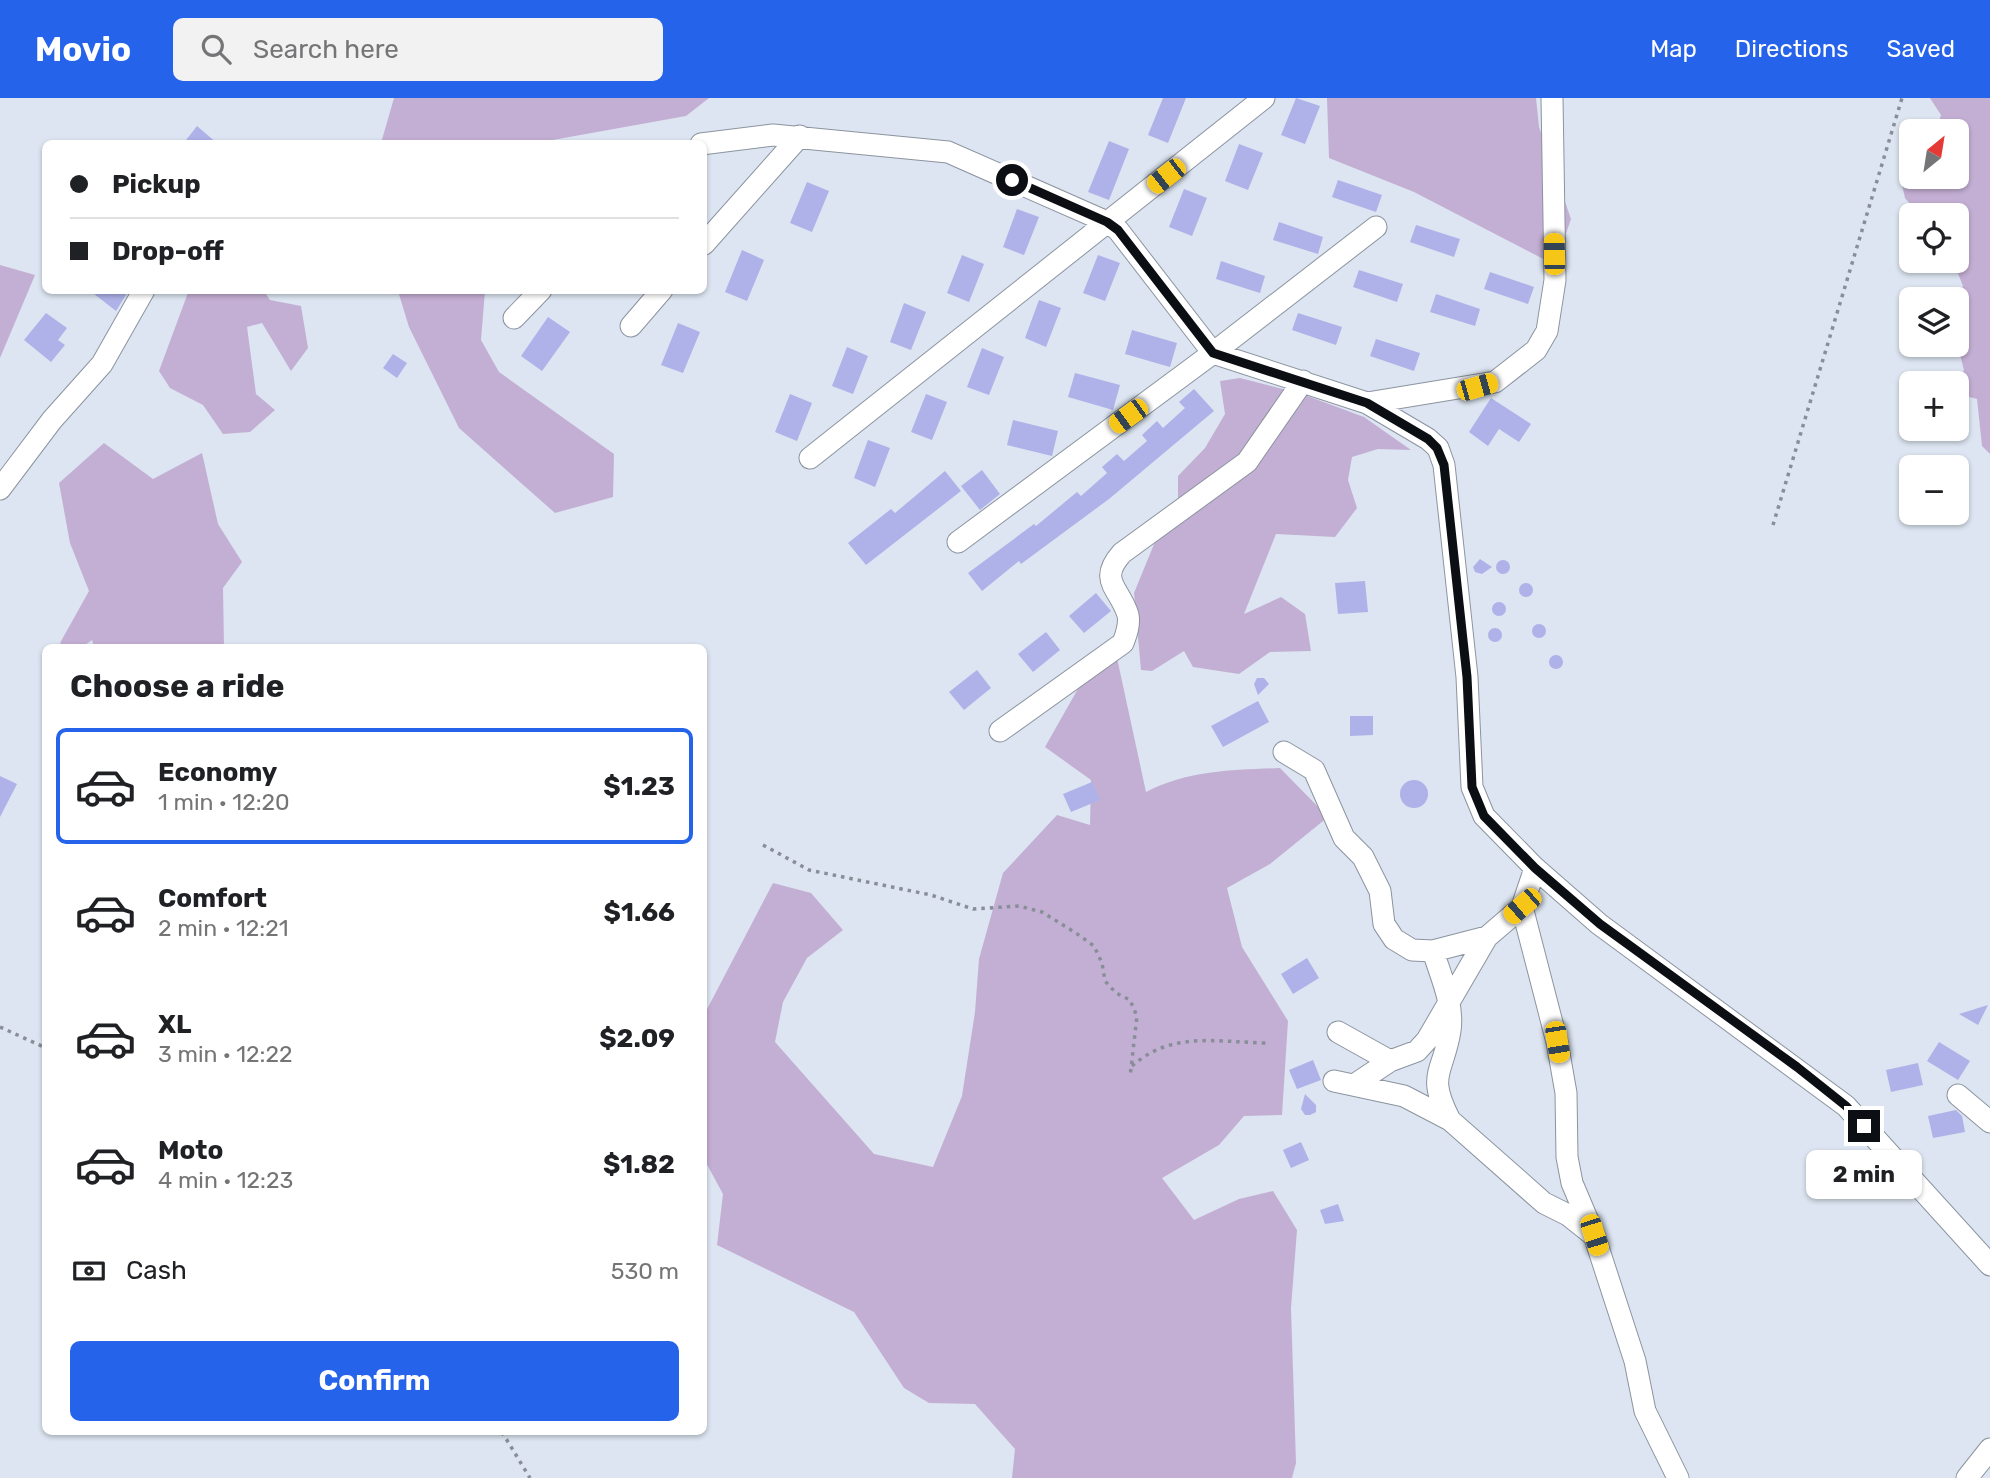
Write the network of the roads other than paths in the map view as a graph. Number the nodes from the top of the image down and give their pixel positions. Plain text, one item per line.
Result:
1 (1264, 98) edge
2 (1552, 98) edge
3 (800, 136) junction
4 (707, 143) edge
5 (1107, 222) junction
6 (1376, 227) dead end
7 (707, 241) edge
8 (142, 294) edge
9 (537, 294) edge
10 (659, 294) edge
11 (514, 318) dead end
12 (631, 326) dead end
13 (1213, 353) junction
14 (1303, 381) junction
15 (1367, 403) junction
16 (810, 458) dead end
17 (0, 489) edge
18 (958, 542) dead end
19 (1000, 731) dead end
20 (1284, 752) dead end
21 (1535, 868) junction
22 (1522, 906) junction
23 (1487, 937) junction
24 (1433, 951) junction
25 (1450, 1004) junction
26 (1338, 1032) dead end
27 (1390, 1061) junction
28 (1958, 1095) dead end
29 (1450, 1120) junction
30 (1990, 1122) edge
31 (1594, 1235) junction
32 (1990, 1265) edge
33 (1990, 1449) edge
34 (1678, 1478) edge
35 (1967, 1478) edge

1 - 5 street
2 - 15 street
3 - 4 street
3 - 5 street
3 - 7 street
5 - 13 street
5 - 16 street
6 - 13 street
8 - 17 street
9 - 11 street
10 - 12 street
13 - 14 street
13 - 18 street
14 - 15 street
14 - 19 street
15 - 21 street
20 - 24 street
21 - 22 street
21 - 32 street
22 - 23 street
22 - 31 street
23 - 24 street
23 - 25 street
24 - 25 street
25 - 27 street
25 - 29 street
26 - 27 street
27 - 29 street
28 - 30 street
29 - 31 street
31 - 34 street
33 - 35 street

